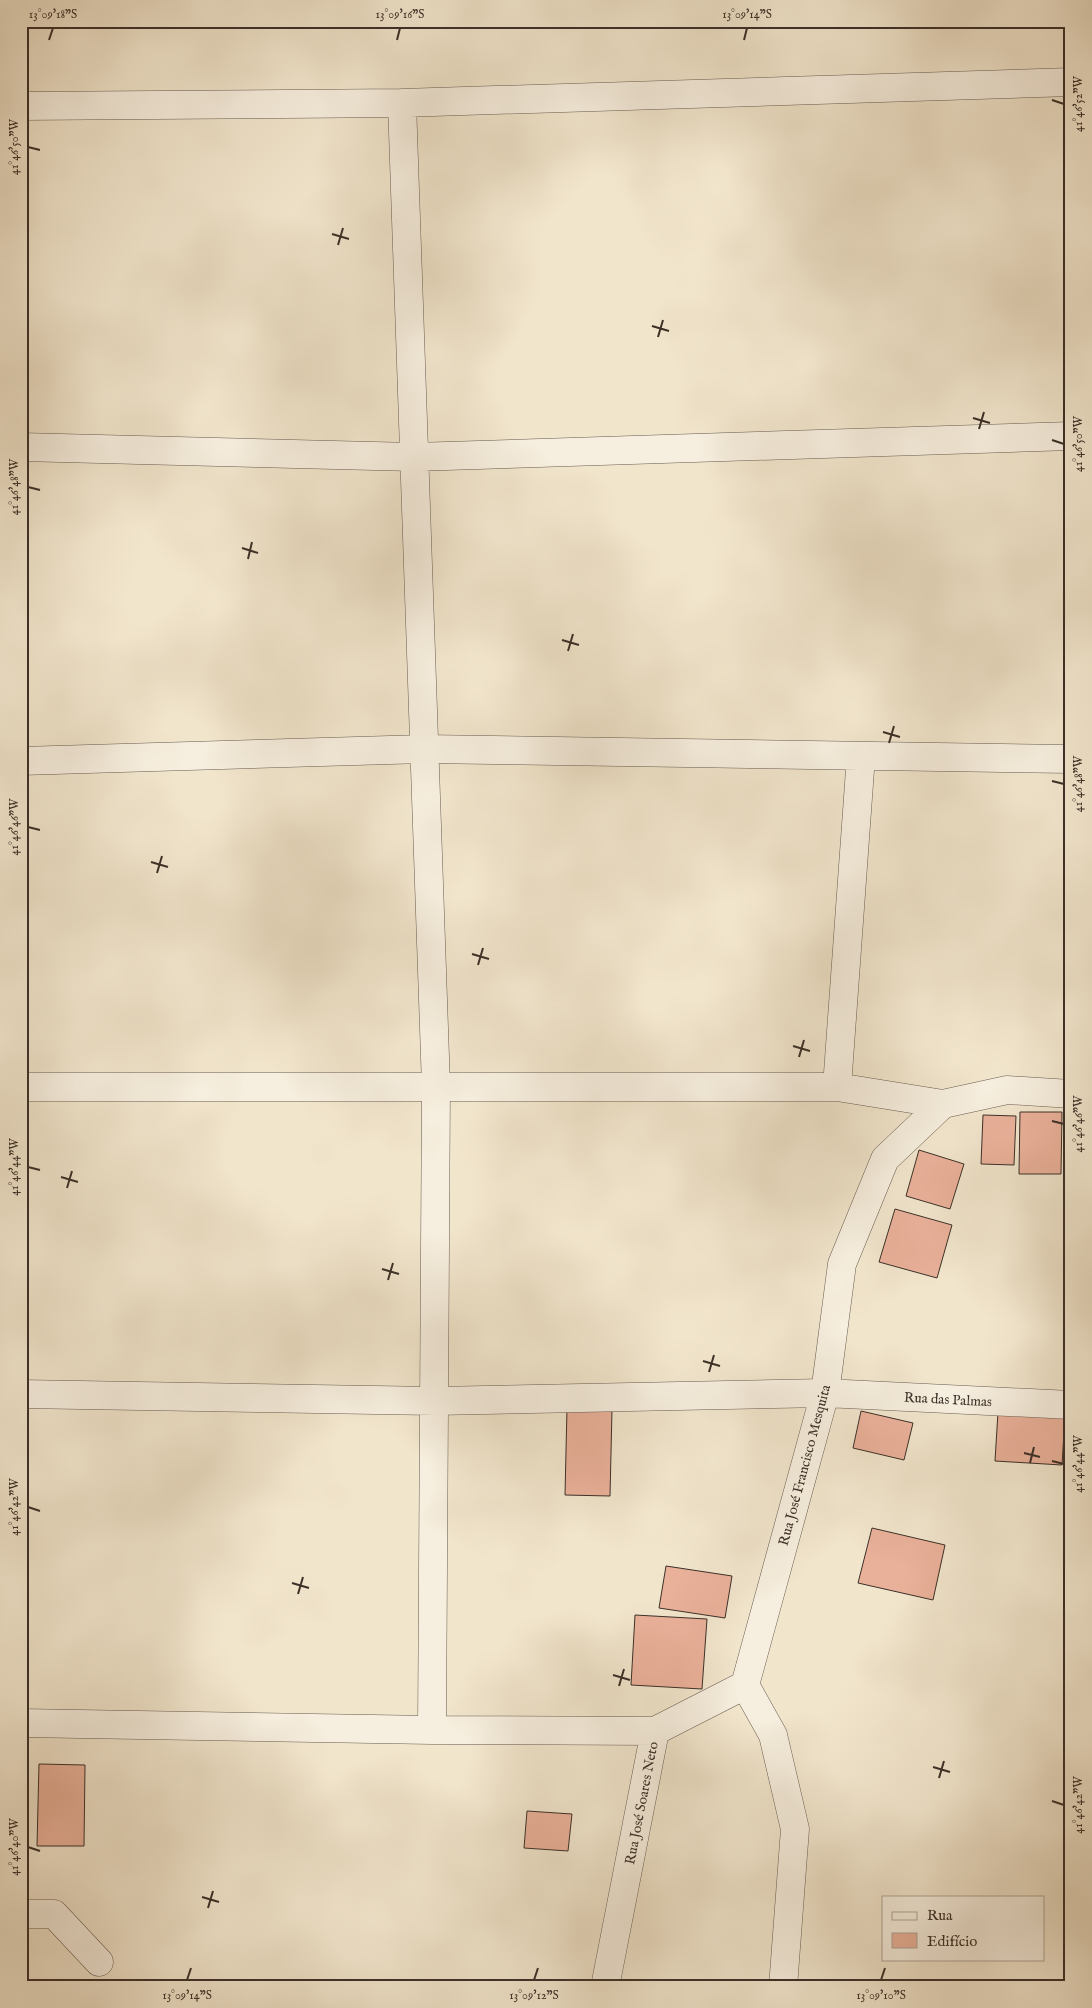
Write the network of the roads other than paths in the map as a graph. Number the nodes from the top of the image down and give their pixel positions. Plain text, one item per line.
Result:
1 (1071, 82) edge
2 (402, 103) junction
3 (21, 106) edge
4 (1071, 436) edge
5 (21, 447) edge
6 (414, 457) junction
7 (424, 749) junction
8 (861, 756) junction
9 (1071, 759) edge
10 (21, 760) edge
11 (436, 1086) junction
12 (21, 1087) edge
13 (838, 1087) junction
14 (1071, 1094) edge
15 (943, 1104) junction
16 (825, 1393) junction
17 (21, 1394) edge
18 (434, 1401) junction
19 (1071, 1405) edge
20 (745, 1685) junction
21 (21, 1724) edge
22 (432, 1730) junction
23 (655, 1731) junction
24 (21, 1914) edge
25 (99, 1962) dead end
26 (605, 1987) edge
27 (783, 1987) edge

1 - 2 street
2 - 3 street
2 - 6 street
4 - 6 street
5 - 6 street
6 - 7 street
7 - 8 street
7 - 10 street
7 - 11 street
8 - 9 street
8 - 13 street
11 - 12 street
11 - 13 street
11 - 18 street
13 - 15 street
14 - 15 street
15 - 16 street, Rua José Francisco Mesquita
16 - 18 street, Rua das Palmas
16 - 19 street, Rua das Palmas
16 - 20 street, Rua José Francisco Mesquita
17 - 18 street, Rua das Palmas
18 - 22 street
20 - 23 street, Rua José Soares Neto
20 - 27 street
21 - 22 street
22 - 23 street
23 - 26 street, Rua José Soares Neto
24 - 25 street

